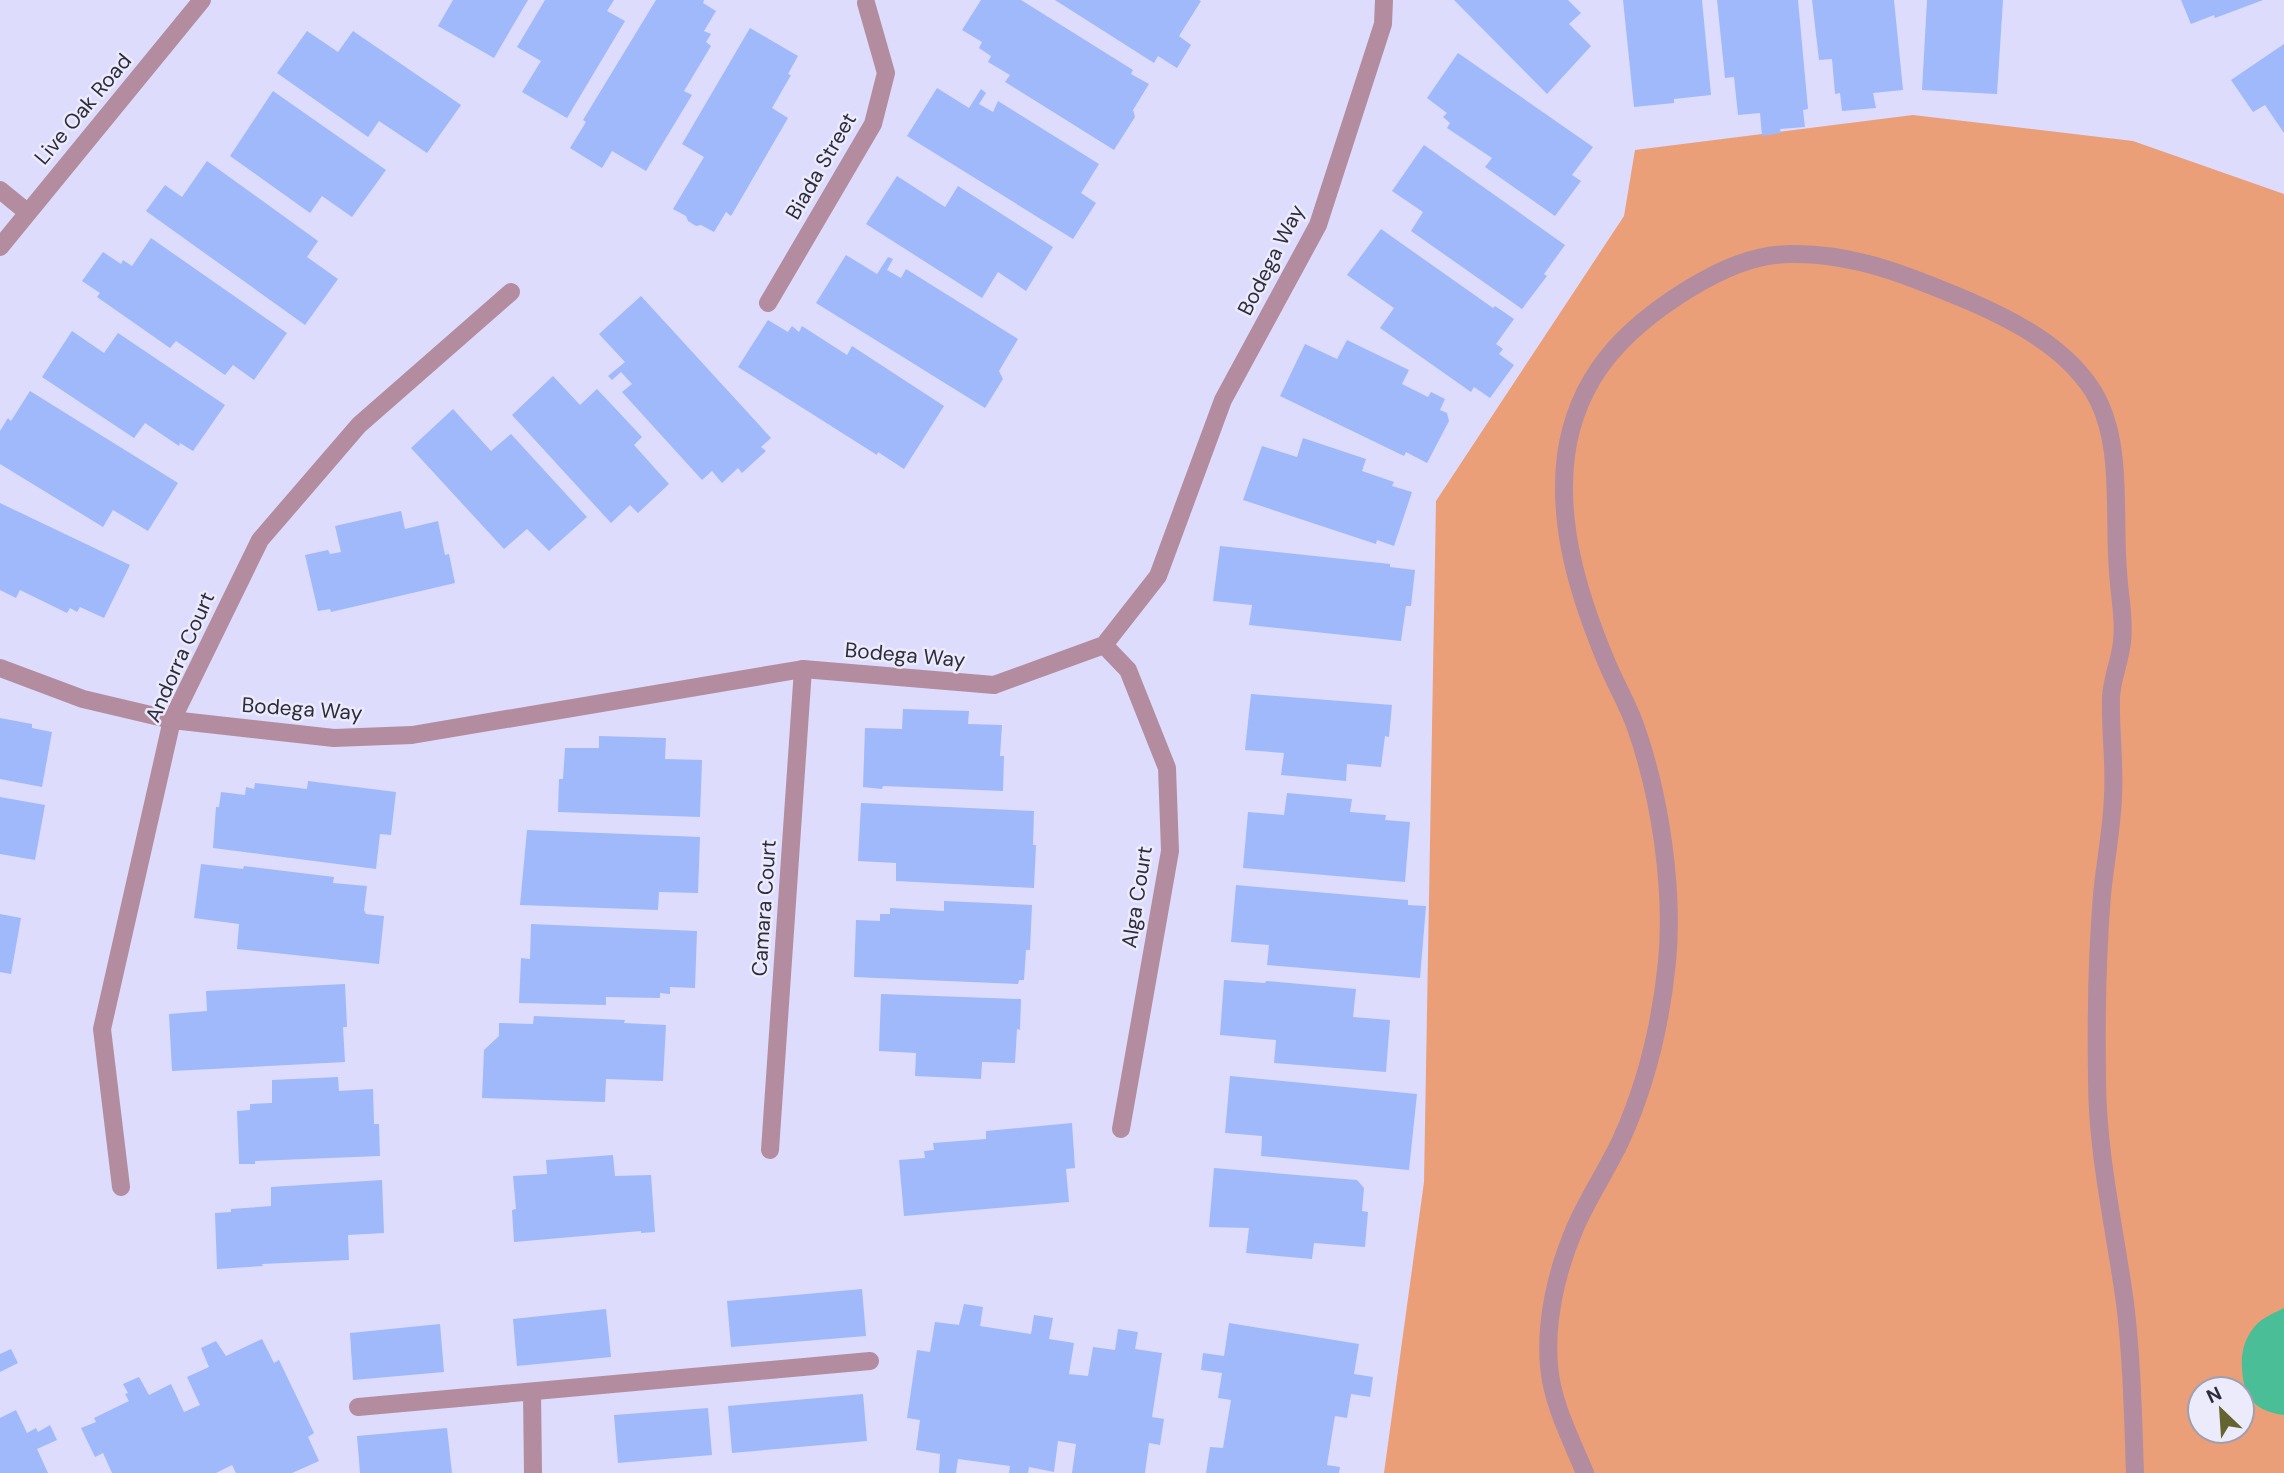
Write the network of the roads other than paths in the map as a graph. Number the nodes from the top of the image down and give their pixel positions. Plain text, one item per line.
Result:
1 (202, 0) edge
2 (1384, 0) edge
3 (865, 1) edge
4 (0, 190) edge
5 (27, 212) junction
6 (0, 247) edge
7 (511, 292) dead end
8 (768, 303) dead end
9 (1104, 645) junction
10 (0, 668) edge
11 (803, 669) junction
12 (172, 720) junction
13 (1121, 1129) dead end
14 (770, 1150) dead end
15 (121, 1187) dead end
16 (870, 1361) dead end
17 (532, 1392) junction
18 (358, 1407) dead end
19 (533, 1473) edge
20 (1585, 1473) edge
21 (2135, 1473) edge

1 - 5 street, Live Oak Road
2 - 9 street, Bodega Way
3 - 8 street, Biada Street
4 - 5 street
5 - 6 street, Live Oak Road
7 - 12 street, Andorra Court
9 - 11 street, Bodega Way
9 - 13 street, Alga Court
10 - 12 street, Bodega Way
11 - 12 street, Bodega Way
11 - 14 street, Camara Court
12 - 15 street, Andorra Court
16 - 17 street
17 - 18 street
17 - 19 street
20 - 21 street

